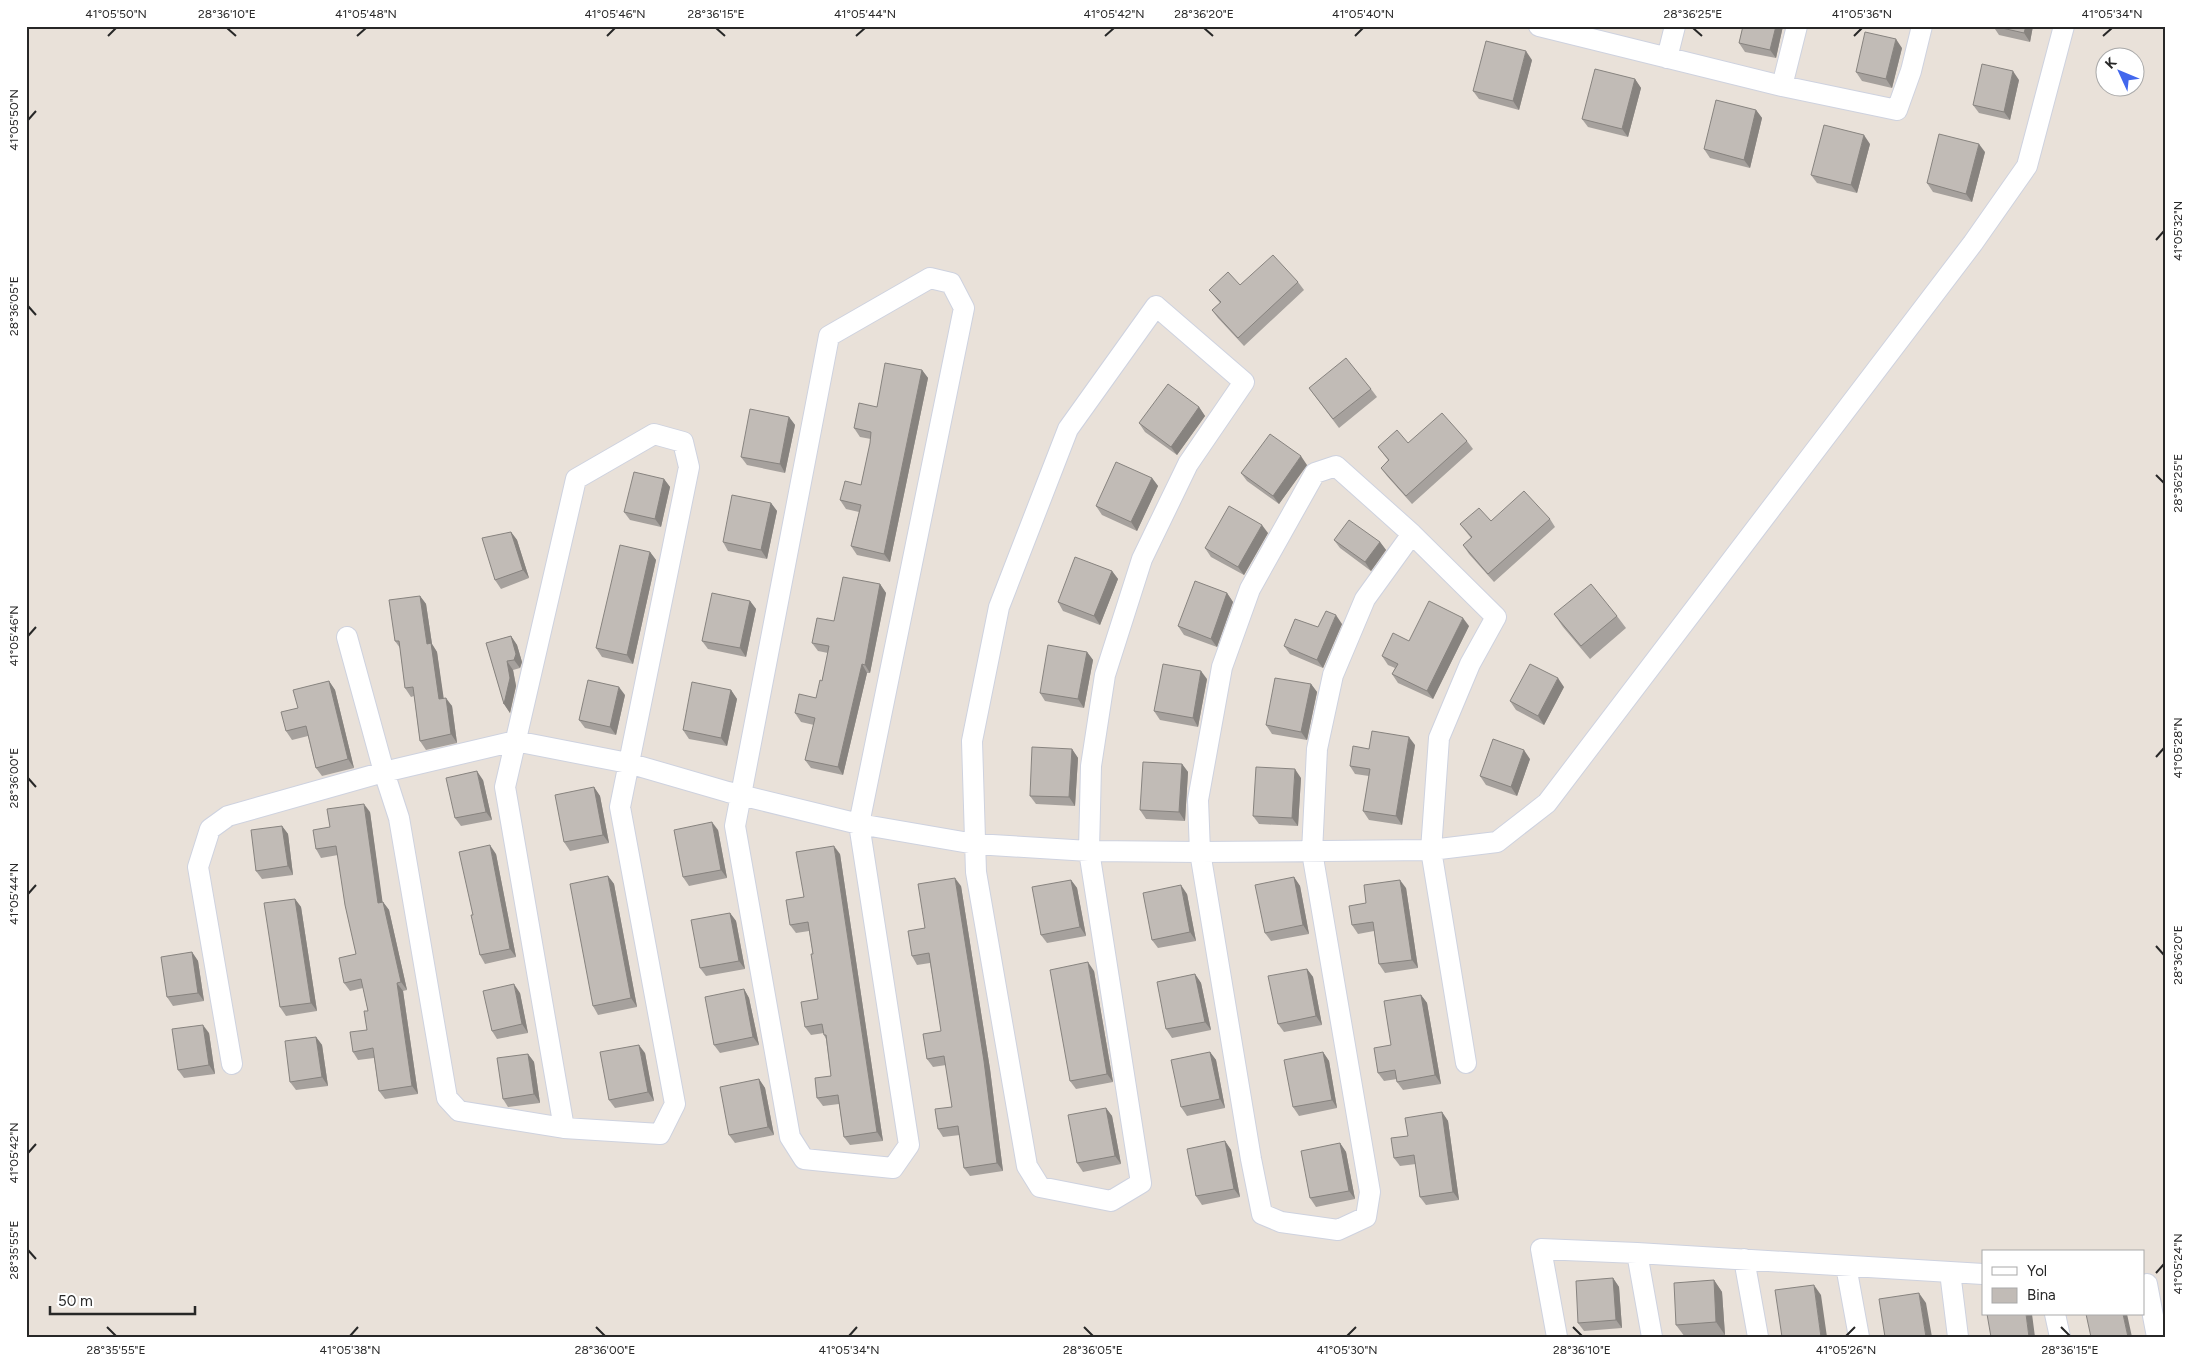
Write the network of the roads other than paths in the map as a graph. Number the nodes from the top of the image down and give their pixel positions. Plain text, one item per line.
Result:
1 (1675, 26) edge
2 (1797, 26) edge
3 (1922, 26) edge
4 (2064, 26) edge
5 (1549, 27) edge
6 (1667, 58) junction
7 (1782, 86) junction
8 (1412, 534) junction
9 (346, 637) dead end
10 (515, 741) junction
11 (628, 763) junction
12 (384, 772) junction
13 (741, 795) junction
14 (859, 824) junction
15 (975, 844) junction
16 (1431, 850) junction
17 (1089, 851) junction
18 (1200, 852) junction
19 (1312, 852) junction
20 (1466, 1063) dead end
21 (232, 1064) dead end
22 (564, 1128) junction
23 (1637, 1253) junction
24 (1744, 1259) junction
25 (1846, 1266) junction
26 (1950, 1272) junction
27 (1982, 1274) edge
28 (2152, 1285) edge
29 (2055, 1316) edge
30 (1557, 1337) edge
31 (1652, 1337) edge
32 (1758, 1337) edge
33 (1859, 1337) edge
34 (1958, 1337) edge
35 (2060, 1337) edge
36 (2157, 1337) edge

1 - 6 street
2 - 7 street
3 - 7 street
4 - 16 street
5 - 6 street
6 - 7 street
8 - 16 street
8 - 18 street
8 - 19 street
9 - 12 street
10 - 11 street
10 - 11 street
10 - 12 street
10 - 22 street
11 - 13 street
11 - 22 street
12 - 21 street
12 - 22 street
13 - 14 street
13 - 14 street
13 - 14 street
14 - 15 street
15 - 17 street
15 - 17 street
15 - 17 street
16 - 19 street
16 - 20 street
17 - 18 street
18 - 19 street
18 - 19 street
23 - 24 street
23 - 30 street
23 - 31 street
24 - 25 street
24 - 32 street
25 - 26 street
25 - 33 street
26 - 27 street
26 - 34 street
28 - 36 street
29 - 35 street

